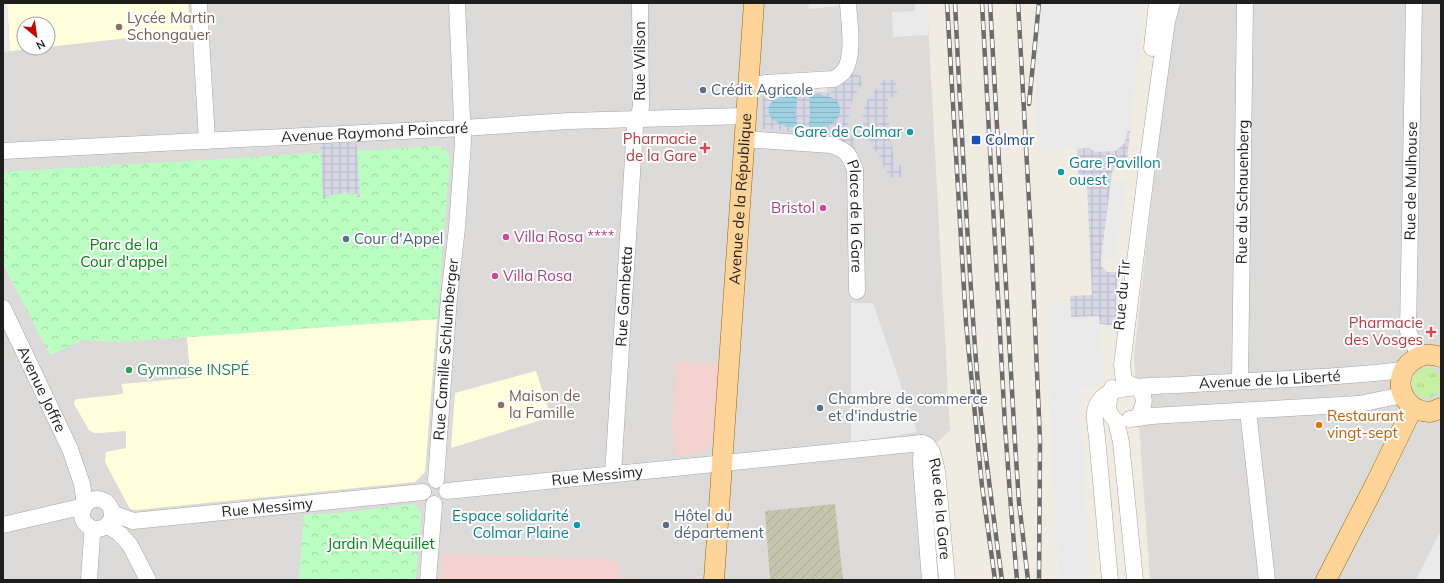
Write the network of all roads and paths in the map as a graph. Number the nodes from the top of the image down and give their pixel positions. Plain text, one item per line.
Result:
1 (199, 3) edge
2 (457, 3) edge
3 (640, 3) edge
4 (754, 3) edge
5 (1157, 3) edge
6 (1172, 3) edge
7 (1245, 3) edge
8 (1414, 3) edge
9 (848, 4) edge
10 (749, 86) junction
11 (745, 116) junction
12 (638, 118) junction
13 (464, 128) junction
14 (749, 139) junction
15 (207, 141) junction
16 (3, 152) edge
17 (1141, 173) junction
18 (1129, 270) junction
19 (857, 291) dead end
20 (3, 308) edge
21 (1419, 356) junction
22 (1441, 358) edge
23 (1403, 370) junction
24 (1240, 381) junction
25 (1137, 387) junction
26 (1112, 391) junction
27 (1408, 401) junction
28 (1441, 408) edge
29 (1248, 411) junction
30 (1138, 418) junction
31 (1116, 421) junction
32 (1098, 437) junction
33 (919, 443) junction
34 (70, 449) junction
35 (728, 462) junction
36 (613, 474) junction
37 (442, 485) junction
38 (429, 498) junction
39 (104, 501) junction
40 (84, 508) junction
41 (104, 523) junction
42 (3, 525) edge
43 (89, 580) edge
44 (148, 580) edge
45 (428, 580) edge
46 (714, 580) edge
47 (725, 580) edge
48 (930, 580) edge
49 (947, 580) edge
50 (1110, 580) edge
51 (1135, 580) edge
52 (1267, 580) edge
53 (1327, 580) edge

1 - 15 street
2 - 13 street, Rue Camille Schlumberger
3 - 12 street, Rue Wilson
4 - 10 main road, Avenue de la République
5 - 17 street, Rue du Tir
6 - 17 street, Rue du Tir
7 - 24 street, Rue du Schauenberg
8 - 21 street, Rue de Mulhouse
9 - 10 street
10 - 11 main road, Avenue de la République
11 - 12 street, Avenue Raymond Poincaré
11 - 14 main road, Avenue de la République
12 - 13 street, Avenue Raymond Poincaré
12 - 36 street, Rue Gambetta
13 - 15 street, Avenue Raymond Poincaré
13 - 37 street, Rue Camille Schlumberger
14 - 19 street, Place de la Gare
14 - 35 main road, Avenue de la République
15 - 16 street, Avenue Raymond Poincaré
17 - 18 street, Rue du Tir
18 - 25 street, Rue du Tir
18 - 26 street, Rue du Tir
20 - 34 street, Avenue Joffre
21 - 22 main road
21 - 23 main road
23 - 24 street, Avenue de la Liberté
23 - 27 main road
24 - 25 street, Avenue de la Liberté
25 - 26 street, Avenue de la Liberté
25 - 30 street
26 - 31 street
26 - 32 street
27 - 28 main road
27 - 29 street, Avenue de la Liberté
27 - 53 main road
29 - 30 street, Avenue de la Liberté
29 - 52 street
30 - 31 street, Avenue de la Liberté
31 - 32 street, Avenue de la Liberté
31 - 51 street
32 - 50 street
33 - 35 street, Rue Messimy
33 - 48 street, Rue de la Gare
33 - 49 street, Rue de la Gare
34 - 39 street, Avenue Joffre
34 - 40 street, Avenue Joffre
35 - 36 street, Rue Messimy
35 - 46 main road, Avenue de la République
35 - 47 main road, Avenue de la République
36 - 37 street, Rue Messimy
37 - 38 street
37 - 38 street
38 - 41 street, Rue Messimy
38 - 45 street
39 - 40 street
39 - 41 street
40 - 41 street
40 - 42 street
41 - 43 street
41 - 44 street

